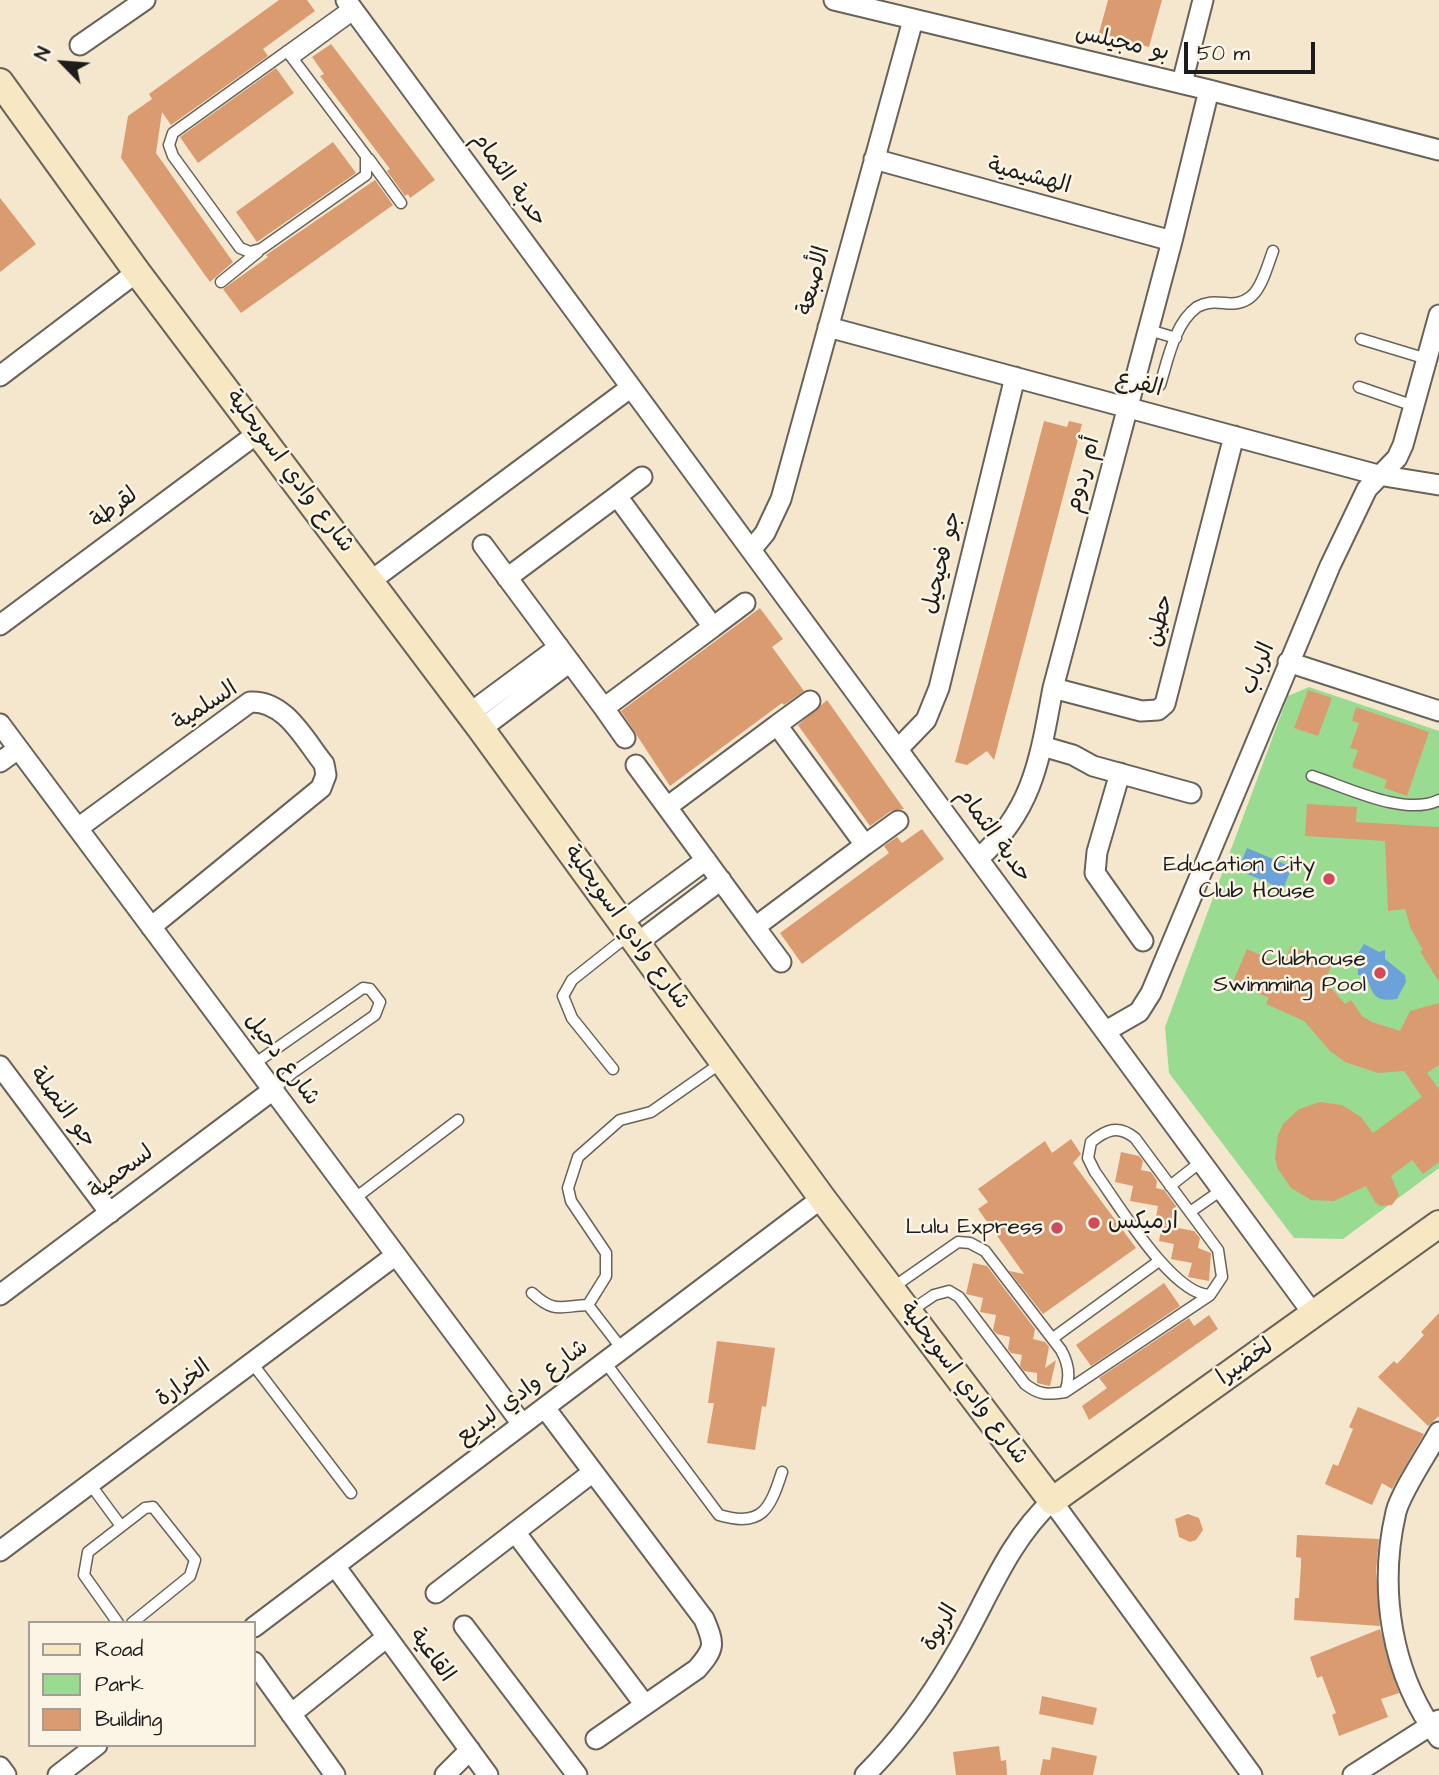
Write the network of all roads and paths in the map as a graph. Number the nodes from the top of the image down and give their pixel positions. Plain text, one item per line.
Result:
1 (145, 0) edge
2 (834, 0) edge
3 (1203, 0) edge
4 (351, 6) edge
5 (913, 20) junction
6 (80, 45) dead end
7 (290, 55) junction
8 (0, 82) edge
9 (1182, 83) junction
10 (1209, 90) junction
11 (1439, 149) edge
12 (366, 156) junction
13 (874, 159) junction
14 (401, 203) dead end
15 (1172, 241) junction
16 (261, 249) junction
17 (1273, 251) dead end
18 (137, 272) junction
19 (221, 282) dead end
20 (1439, 315) edge
21 (828, 327) junction
22 (1149, 330) junction
23 (1176, 338) junction
24 (1361, 339) dead end
25 (1427, 359) junction
26 (0, 376) edge
27 (1015, 377) junction
28 (1160, 385) dead end
29 (1359, 387) dead end
30 (630, 388) junction
31 (1414, 406) junction
32 (1128, 408) junction
33 (258, 433) junction
34 (1234, 436) junction
35 (1378, 475) junction
36 (642, 477) dead end
37 (1439, 485) edge
38 (617, 496) junction
39 (483, 545) dead end
40 (751, 550) junction
41 (507, 578) junction
42 (372, 580) junction
43 (745, 603) dead end
44 (0, 625) edge
45 (713, 626) junction
46 (564, 655) junction
47 (1288, 662) junction
48 (1053, 688) junction
49 (810, 701) dead end
50 (604, 708) junction
51 (1439, 711) edge
52 (476, 721) junction
53 (0, 724) edge
54 (777, 725) junction
55 (625, 738) dead end
56 (18, 749) junction
57 (898, 749) junction
58 (1041, 753) junction
59 (0, 762) edge
60 (636, 765) dead end
61 (1120, 773) junction
62 (1312, 776) dead end
63 (1191, 793) dead end
64 (1439, 800) edge
65 (667, 807) junction
66 (898, 821) dead end
67 (78, 828) junction
68 (865, 845) junction
69 (979, 858) junction
70 (706, 860) junction
71 (721, 880) junction
72 (151, 927) junction
73 (755, 927) junction
74 (630, 933) junction
75 (1143, 941) dead end
76 (781, 962) dead end
77 (1106, 1031) junction
78 (723, 1062) junction
79 (254, 1064) junction
80 (0, 1066) edge
81 (613, 1069) dead end
82 (273, 1090) junction
83 (458, 1119) dead end
84 (1202, 1161) junction
85 (1170, 1186) junction
86 (1223, 1189) junction
87 (822, 1198) junction
88 (354, 1199) junction
89 (1190, 1212) junction
90 (110, 1213) junction
91 (1439, 1224) edge
92 (396, 1255) junction
93 (1160, 1261) junction
94 (891, 1289) junction
95 (532, 1293) dead end
96 (0, 1295) edge
97 (1210, 1295) junction
98 (589, 1305) junction
99 (908, 1312) junction
100 (1314, 1315) junction
101 (1053, 1338) junction
102 (622, 1349) junction
103 (605, 1362) junction
104 (253, 1363) junction
105 (1065, 1392) junction
106 (545, 1408) junction
107 (522, 1424) junction
108 (1439, 1432) edge
109 (593, 1472) junction
110 (782, 1472) dead end
111 (90, 1484) junction
112 (351, 1493) dead end
113 (1052, 1501) junction
114 (121, 1526) junction
115 (515, 1532) junction
116 (0, 1551) edge
117 (335, 1566) junction
118 (436, 1593) dead end
119 (117, 1621) edge
120 (134, 1621) edge
121 (256, 1625) edge
122 (464, 1626) dead end
123 (387, 1637) junction
124 (256, 1665) edge
125 (645, 1705) junction
126 (291, 1714) junction
127 (1436, 1728) edge
128 (596, 1739) dead end
129 (94, 1747) edge
130 (470, 1750) junction
131 (0, 1767) edge
132 (6, 1775) edge
133 (58, 1775) edge
134 (335, 1775) edge
135 (444, 1775) edge
136 (488, 1775) edge
137 (577, 1775) edge
138 (865, 1775) edge
139 (1252, 1775) edge
140 (1353, 1775) edge

1 - 6 street
2 - 5 street, بو مجيلس
3 - 9 street
4 - 7 lane
4 - 30 street, حدبة الثمام
5 - 9 street, بو مجيلس
5 - 13 street, الأصبعة
7 - 12 lane
7 - 16 lane
8 - 18 street, شارع وادي اسويحلية
9 - 10 street, بو مجيلس
10 - 11 street, بو مجيلس
10 - 15 street, أم ردوم
12 - 14 lane
12 - 16 lane
13 - 15 street, الهشيمية
13 - 21 street, الأصبعة
15 - 22 street, أم ردوم
16 - 19 lane
17 - 23 lane
18 - 26 street
18 - 33 street, شارع وادي اسويحلية
20 - 25 street, الرباب
21 - 27 street, الفرع
21 - 40 street, الأصبعة
22 - 23 lane
22 - 32 street, أم ردوم
23 - 28 lane
24 - 25 lane
25 - 31 street, الرباب
27 - 32 street, الفرع
27 - 57 street, جو فحيحيل
29 - 31 lane
30 - 40 street, حدبة الثمام
30 - 42 street
31 - 35 street, الرباب
32 - 34 street, الفرع
32 - 48 street, أم ردوم
33 - 42 street, شارع وادي اسويحلية
33 - 44 street, لقرطة
34 - 35 street, الفرع
34 - 48 street, حطين
35 - 37 street, الفرع
35 - 47 street, الرباب
36 - 38 street
38 - 41 street
38 - 45 street
39 - 41 street
40 - 57 street, حدبة الثمام
41 - 46 street
42 - 52 street, شارع وادي اسويحلية
43 - 45 street
45 - 50 street
46 - 50 street
46 - 52 street
47 - 51 street
47 - 77 street, الرباب
48 - 58 street, أم ردوم
49 - 54 street
50 - 55 street
52 - 74 street, شارع وادي اسويحلية
53 - 56 street, شارع دحيل
54 - 65 street
54 - 68 street
56 - 59 street
56 - 67 street, شارع دحيل
57 - 69 street, حدبة الثمام
58 - 61 street
58 - 69 street, أم ردوم
60 - 65 street
61 - 63 street
61 - 75 street
62 - 64 lane
65 - 70 street
66 - 68 street
67 - 72 street, شارع دحيل
67 - 72 street, السلمية
68 - 73 street
69 - 77 street, حدبة الثمام
70 - 71 street
70 - 74 street
71 - 73 street
71 - 74 street
72 - 79 street, شارع دحيل
73 - 76 street
74 - 78 street, شارع وادي اسويحلية
74 - 81 lane
77 - 84 street, حدبة الثمام
78 - 87 street, شارع وادي اسويحلية
78 - 98 lane
79 - 82 street, شارع دحيل
79 - 82 lane
80 - 90 street, جو النصلة
82 - 88 street, شارع دحيل
82 - 90 street, لسحمية
83 - 88 lane
84 - 85 lane
84 - 86 street, حدبة الثمام
85 - 89 lane
85 - 93 lane
86 - 89 lane
86 - 100 street, حدبة الثمام
87 - 94 street, شارع وادي اسويحلية
87 - 102 street, شارع وادي لبديع
88 - 92 street, شارع دحيل
89 - 97 lane
90 - 96 street, لسحمية
91 - 100 street, لخضيرا
92 - 104 street, الخرارة
92 - 107 street, شارع دحيل
93 - 97 lane
93 - 101 lane
94 - 99 street, شارع وادي اسويحلية
94 - 101 lane
95 - 98 lane
97 - 105 lane
98 - 102 lane
99 - 105 lane
99 - 113 street, شارع وادي اسويحلية
100 - 113 street, لخضيرا
101 - 105 lane
102 - 103 street, شارع وادي لبديع
103 - 106 street, شارع وادي لبديع
103 - 110 lane
104 - 111 street, الخرارة
104 - 112 lane
106 - 107 street, شارع وادي لبديع
106 - 109 street
107 - 117 street, شارع وادي لبديع
108 - 127 street
109 - 115 street
109 - 125 street
111 - 114 lane
111 - 116 street, الخرارة
113 - 138 street, الربوة
113 - 139 street, شارع وادي اسويحلية
114 - 119 lane
114 - 120 lane
115 - 118 street
115 - 125 street
117 - 121 street, شارع وادي لبديع
117 - 123 street, القاعية
122 - 137 street
123 - 126 street
123 - 130 street, القاعية
124 - 126 street
125 - 128 street
126 - 134 street
127 - 140 street
129 - 133 street
130 - 135 street
130 - 136 street, القاعية
131 - 132 street

